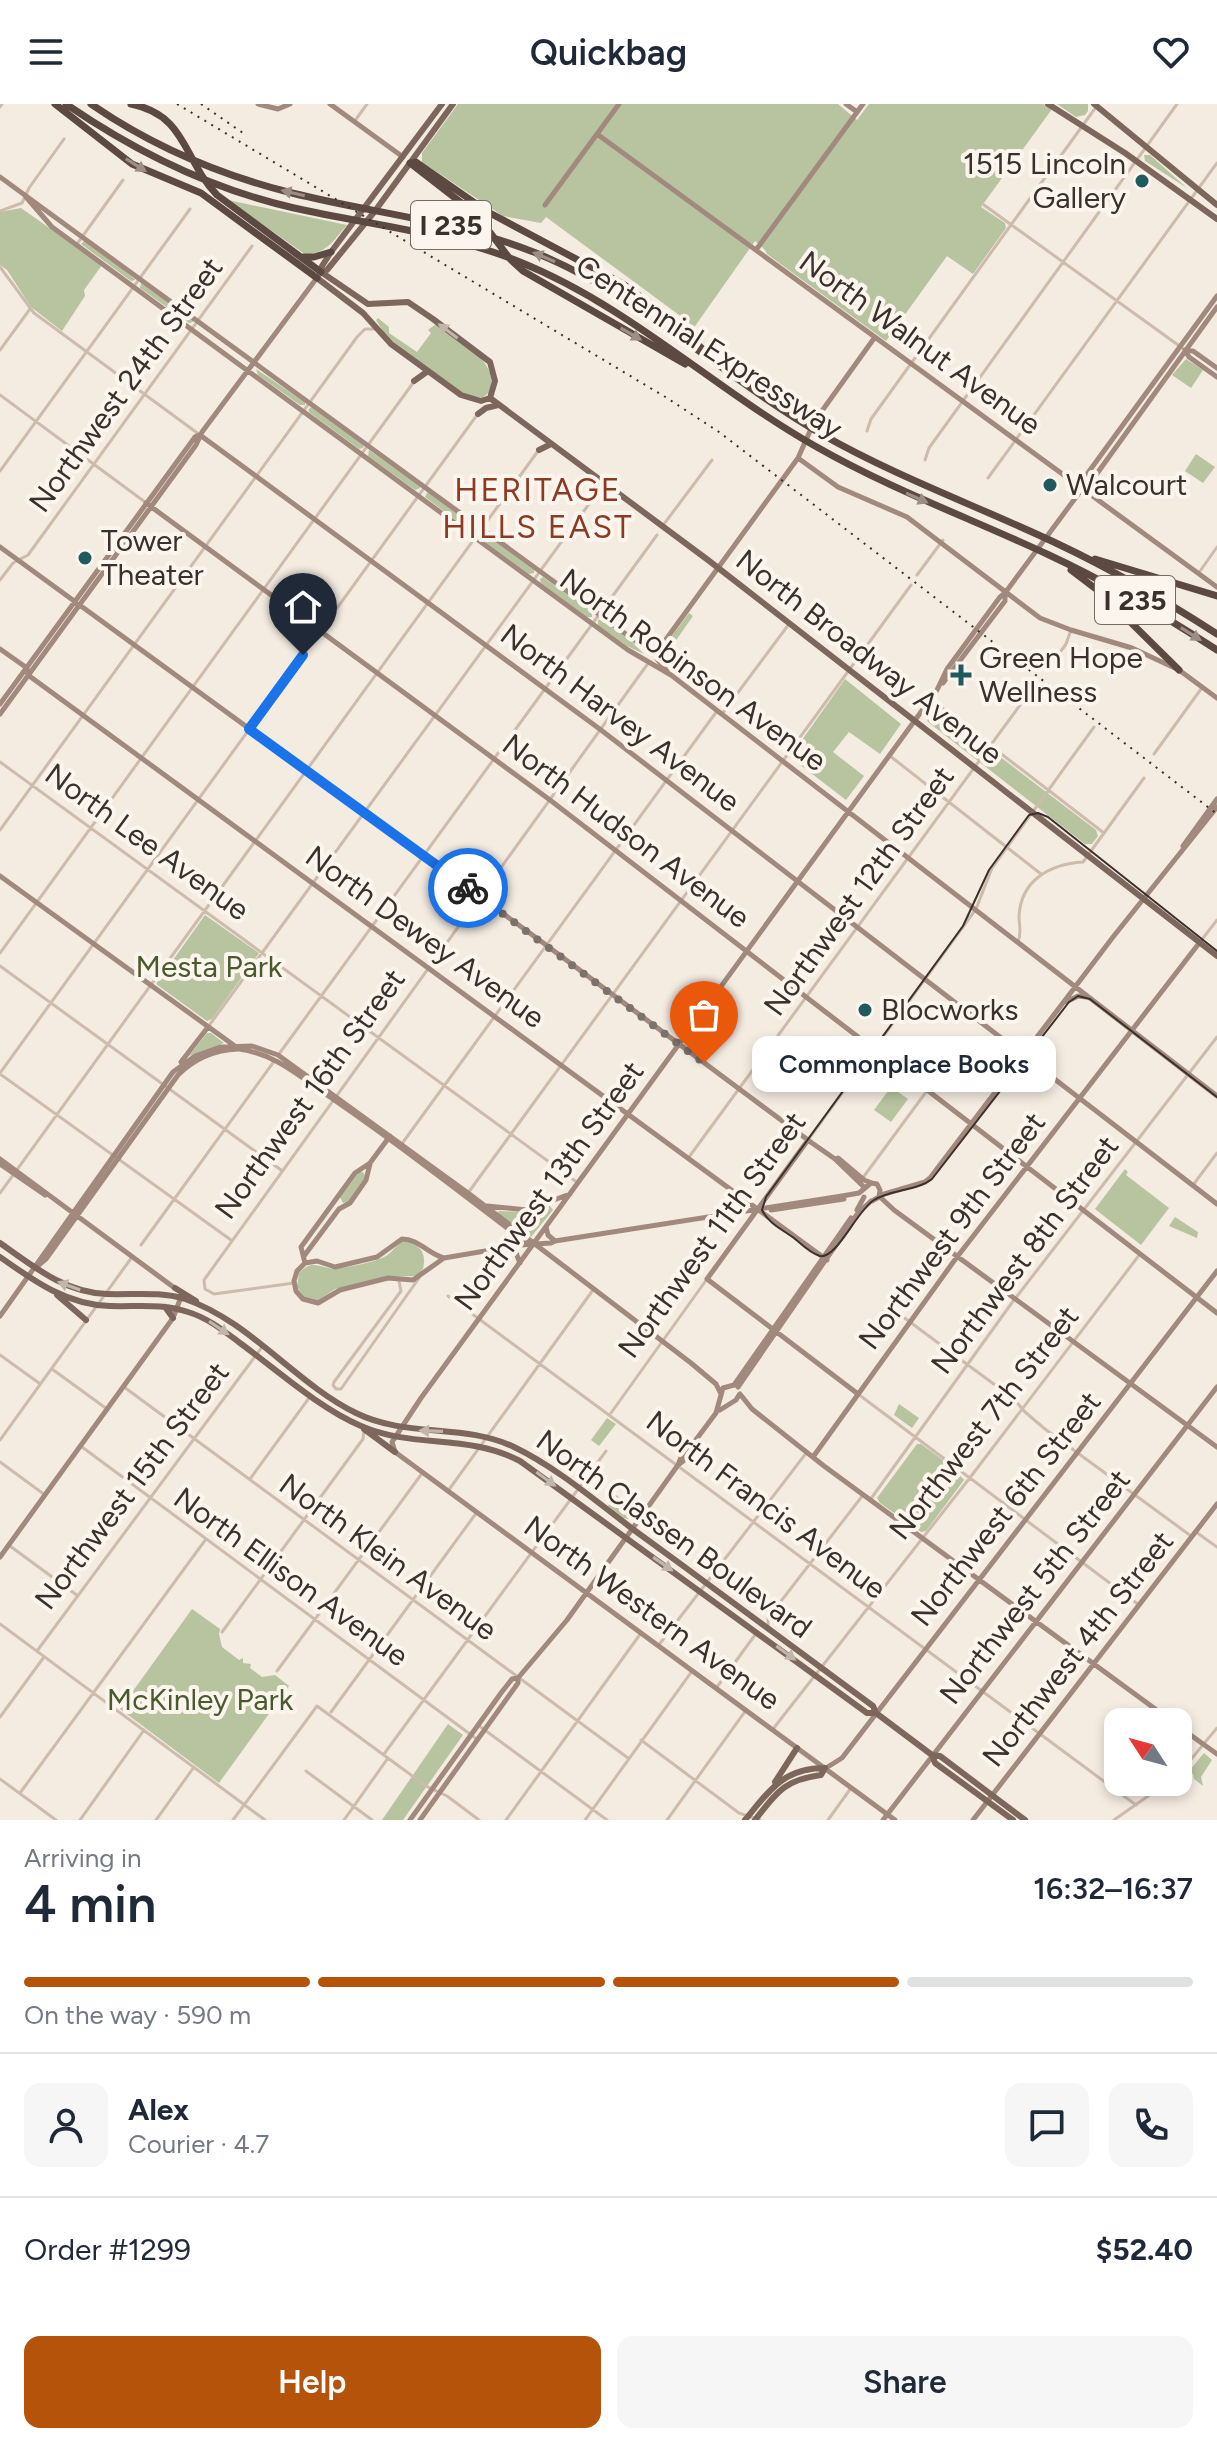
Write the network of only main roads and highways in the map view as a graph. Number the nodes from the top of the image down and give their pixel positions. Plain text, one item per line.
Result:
1 (55, 104) edge
2 (66, 104) edge
3 (91, 104) edge
4 (131, 104) edge
5 (442, 104) edge
6 (453, 104) edge
7 (1048, 104) edge
8 (1096, 105) edge
9 (406, 160) junction
10 (1217, 205) edge
11 (1217, 219) edge
12 (331, 252) junction
13 (301, 257) junction
14 (319, 275) junction
15 (381, 305) junction
16 (372, 322) junction
17 (428, 371) junction
18 (728, 373) junction
19 (712, 378) junction
20 (414, 381) road end
21 (490, 398) junction
22 (498, 405) junction
23 (478, 414) road end
24 (551, 444) junction
25 (539, 450) road end
26 (613, 489) junction
27 (597, 493) road end
28 (670, 532) junction
29 (657, 535) road end
30 (1050, 555) junction
31 (1081, 555) junction
32 (1217, 596) edge
33 (1217, 634) edge
34 (1217, 650) edge
35 (1179, 670) road end
36 (1217, 956) edge
37 (0, 1243) edge
38 (0, 1257) edge
39 (175, 1288) road end
40 (54, 1293) junction
41 (202, 1306) junction
42 (165, 1307) junction
43 (173, 1318) road end
44 (86, 1320) road end
45 (317, 1388) junction
46 (312, 1395) junction
47 (363, 1428) junction
48 (395, 1452) road end
49 (876, 1713) junction
50 (797, 1748) road end
51 (774, 1785) junction
52 (990, 1798) junction
53 (753, 1819) edge
54 (1013, 1820) edge
55 (1025, 1820) edge

1 -> 14 highway
2 - 19 highway, Centennial Expressway / I 235
18 -> 3 highway, Centennial Expressway / I 235
4 - 13 highway
5 - 9 main road
6 - 9 main road
7 - 11 main road
8 - 10 main road
9 - 12 main road
9 - 14 main road
9 - 18 highway
9 -> 19 highway
12 - 13 highway
12 - 14 main road
13 - 14 highway
14 - 15 main road
14 - 16 main road, North Broadway Avenue
15 - 16 main road
21 -> 15 main road
16 - 17 main road, North Broadway Avenue
17 - 20 main road
17 - 21 main road, North Broadway Avenue
18 - 31 highway, Centennial Expressway / I 235
19 -> 30 highway, Centennial Expressway / I 235
21 - 22 main road, North Broadway Avenue
22 - 23 main road
22 - 24 main road, North Broadway Avenue
24 - 25 main road
24 - 26 main road, North Broadway Avenue
26 - 27 main road
26 - 28 main road, North Broadway Avenue
28 - 29 main road
28 - 36 main road, North Broadway Avenue
30 -> 34 highway, Centennial Expressway / I 235
30 - 35 highway
31 - 32 highway
31 - 33 highway, Centennial Expressway / I 235
41 -> 37 main road, North Classen Boulevard
38 - 40 main road, North Classen Boulevard
39 - 41 main road
40 - 42 main road, North Classen Boulevard
40 - 44 main road
41 - 45 main road, North Classen Boulevard
42 - 43 main road
42 -> 46 main road, North Classen Boulevard
45 - 46 main road
49 -> 45 main road, North Classen Boulevard
46 - 47 main road, North Classen Boulevard
47 - 48 main road
47 -> 49 main road, North Classen Boulevard
49 - 52 main road, North Classen Boulevard
50 - 51 main road
51 - 53 main road
51 - 53 main road
52 - 54 main road, North Classen Boulevard
52 - 55 main road, North Classen Boulevard

